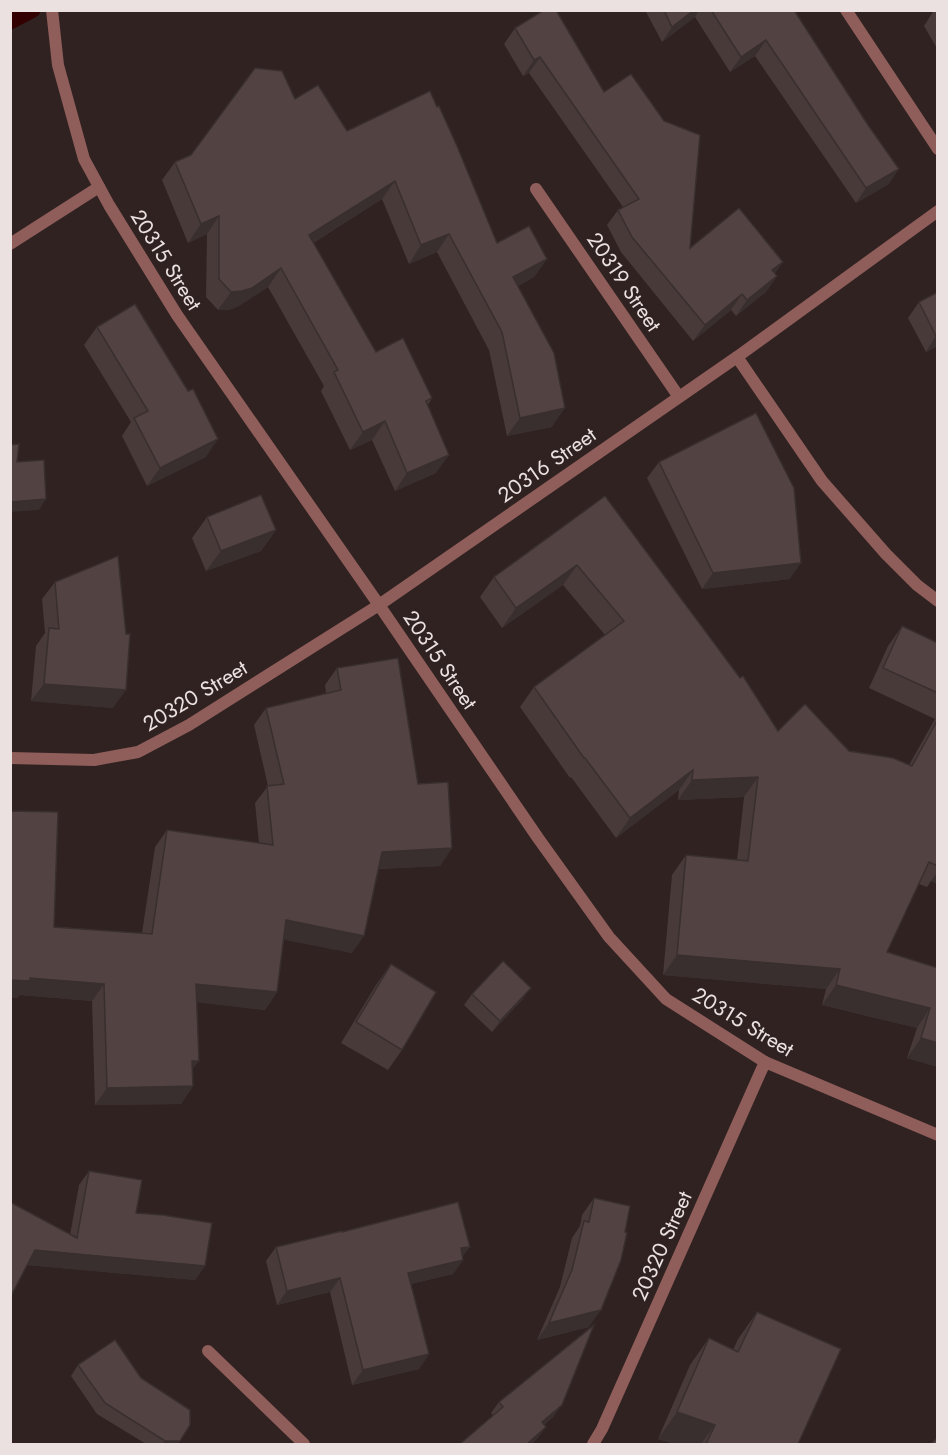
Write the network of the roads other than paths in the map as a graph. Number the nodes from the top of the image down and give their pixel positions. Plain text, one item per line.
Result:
1 (52, 10) edge
2 (846, 10) edge
3 (938, 149) edge
4 (99, 187) junction
5 (536, 189) dead end
6 (938, 211) edge
7 (10, 244) edge
8 (737, 357) junction
9 (679, 397) junction
10 (938, 601) edge
11 (379, 605) junction
12 (10, 758) edge
13 (765, 1062) junction
14 (938, 1135) edge
15 (208, 1351) dead end
16 (304, 1444) edge
17 (592, 1444) edge

1 - 4 street, 20315 Street
2 - 3 street
4 - 7 street
4 - 11 street, 20315 Street
5 - 9 street, 20319 Street
6 - 8 street, 20316 Street
8 - 9 street, 20316 Street
8 - 10 street
9 - 11 street, 20316 Street
11 - 12 street, 20320 Street
11 - 13 street, 20315 Street
13 - 14 street, 20315 Street
13 - 17 street, 20320 Street
15 - 16 street

